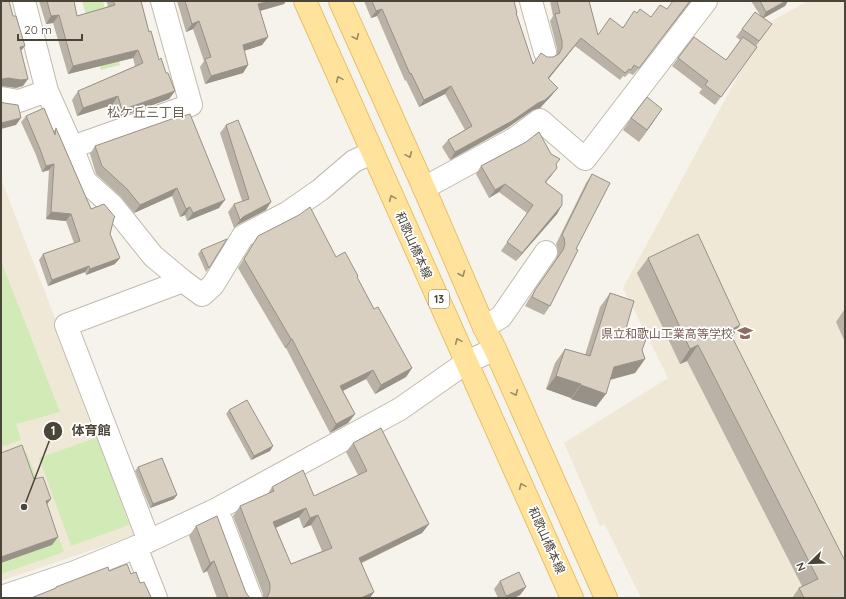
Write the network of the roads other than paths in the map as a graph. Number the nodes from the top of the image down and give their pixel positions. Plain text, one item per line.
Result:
1 (24, 1) edge
2 (162, 1) edge
3 (305, 1) edge
4 (340, 1) edge
5 (531, 1) edge
6 (706, 1) edge
7 (544, 52) dead end
8 (47, 91) junction
9 (1, 98) edge
10 (72, 147) junction
11 (372, 153) junction
12 (424, 188) junction
13 (546, 252) dead end
14 (183, 281) junction
15 (484, 326) junction
16 (495, 349) junction
17 (467, 362) junction
18 (217, 509) junction
19 (143, 544) junction
20 (7, 596) edge
21 (156, 598) edge
22 (251, 598) edge
23 (572, 598) edge
24 (606, 598) edge

1 - 8 street
2 - 10 street
11 -> 3 main road, 和歌山橋本線 / 13
4 -> 12 main road, 13
5 - 7 street
6 - 12 street
8 - 9 street
8 - 10 street
10 - 14 street
11 - 14 street
17 -> 11 main road, 和歌山橋本線 / 13
12 -> 15 main road, 13
13 - 15 street
14 - 19 street
15 - 16 main road, 13
16 - 17 street
16 -> 24 main road, 13
17 - 18 street
23 -> 17 main road, 和歌山橋本線 / 13
18 - 19 street
18 - 22 street
19 - 20 street
19 - 21 street

